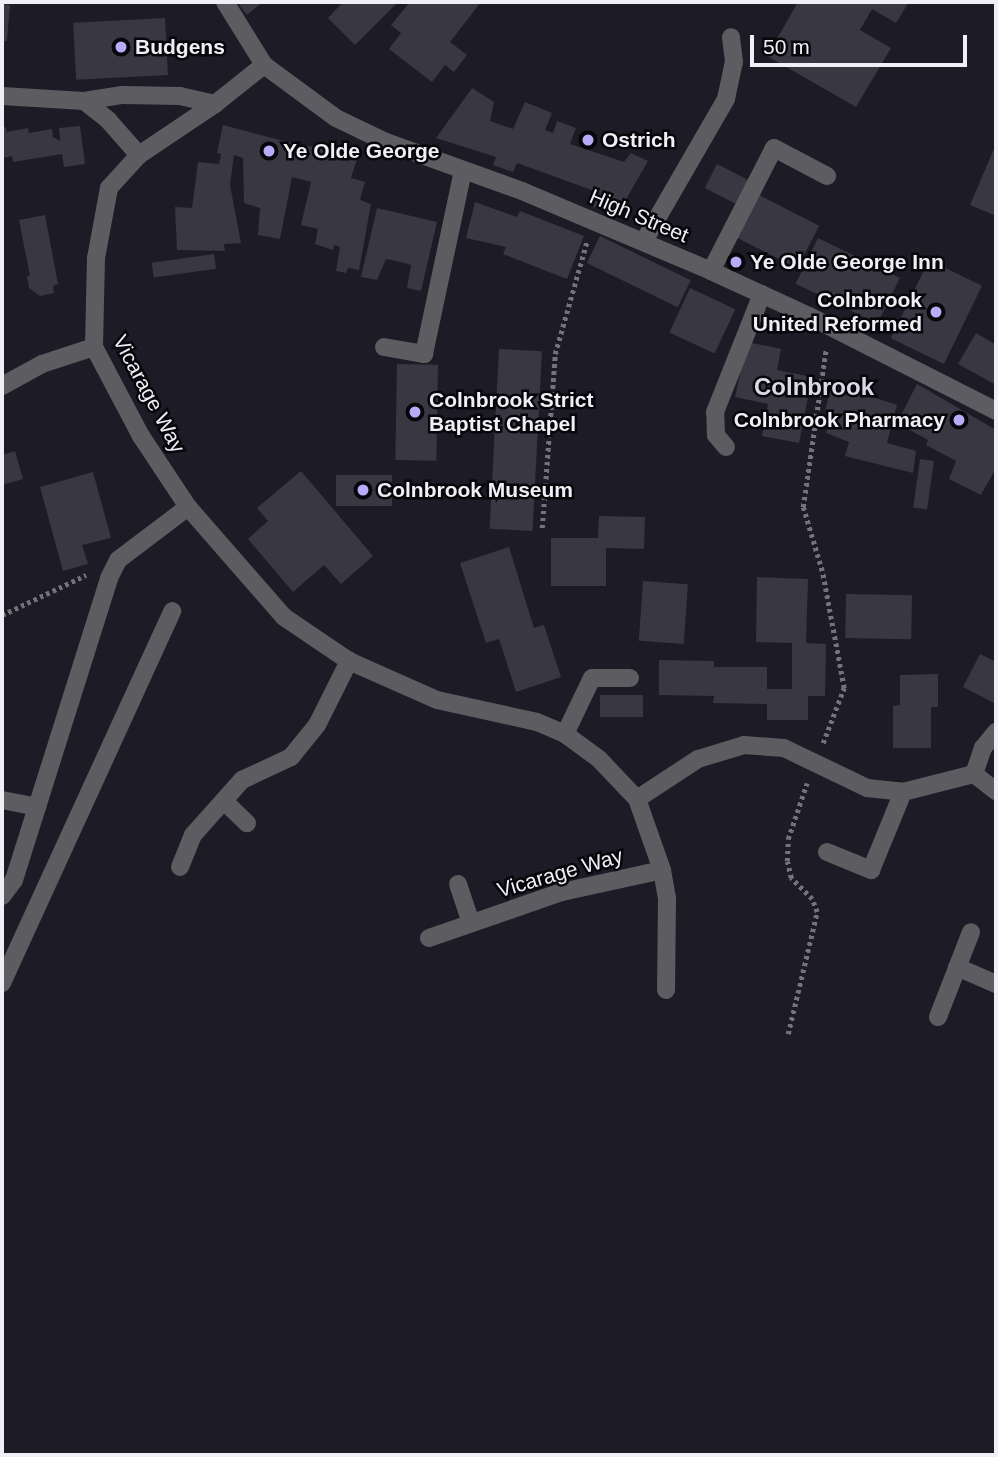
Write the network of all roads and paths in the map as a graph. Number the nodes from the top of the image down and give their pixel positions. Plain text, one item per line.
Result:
1 (225, 2) edge
2 (731, 37) dead end
3 (264, 65) junction
4 (2, 96) edge
5 (84, 101) junction
6 (215, 104) junction
7 (139, 155) junction
8 (463, 171) junction
9 (827, 176) dead end
10 (592, 220) junction
11 (644, 241) junction
12 (711, 271) junction
13 (762, 294) junction
14 (830, 327) junction
15 (94, 347) junction
16 (384, 347) dead end
17 (2, 386) edge
18 (996, 411) edge
19 (726, 447) dead end
20 (188, 507) junction
21 (542, 528) dead end
22 (118, 560) junction
23 (172, 611) dead end
24 (2, 615) edge
25 (349, 660) junction
26 (630, 678) dead end
27 (996, 732) edge
28 (565, 734) junction
29 (814, 763) junction
30 (974, 774) junction
31 (996, 791) edge
32 (903, 792) junction
33 (636, 799) junction
34 (2, 800) edge
35 (224, 801) junction
36 (37, 807) junction
37 (247, 823) dead end
38 (827, 852) dead end
39 (180, 867) dead end
40 (662, 870) junction
41 (458, 884) dead end
42 (2, 896) edge
43 (471, 923) junction
44 (971, 932) dead end
45 (429, 937) dead end
46 (957, 967) junction
47 (2, 983) edge
48 (996, 984) edge
49 (666, 990) dead end
50 (938, 1017) dead end
51 (788, 1034) dead end

1 - 3 street
2 - 11 street
3 - 6 street, Vicarage Way
3 - 8 street, High Street
4 - 5 street
5 - 6 street
5 - 7 street
6 - 7 street, Vicarage Way
7 - 15 street, Vicarage Way
8 - 10 street, High Street
8 - 16 street
9 - 12 street
10 - 11 street, High Street
10 - 21 path
11 - 12 street, High Street
12 - 13 street, High Street
13 - 14 street, High Street
13 - 19 street
14 - 18 street, High Street
14 - 29 path
15 - 17 street
15 - 20 street, Vicarage Way
20 - 22 street
20 - 25 street, Vicarage Way
22 - 24 path
22 - 36 street
23 - 47 street
25 - 28 street, Vicarage Way
25 - 35 street
26 - 28 street
27 - 30 street
28 - 33 street, Vicarage Way
29 - 32 street
29 - 33 street
29 - 51 path
30 - 31 street
30 - 32 street
32 - 38 street
33 - 40 street, Vicarage Way
34 - 36 street
35 - 37 street
35 - 39 street
36 - 42 street
40 - 43 street, Vicarage Way
40 - 49 street, Vicarage Way
41 - 43 street
43 - 45 street, Vicarage Way
44 - 46 street
46 - 48 street
46 - 50 street

